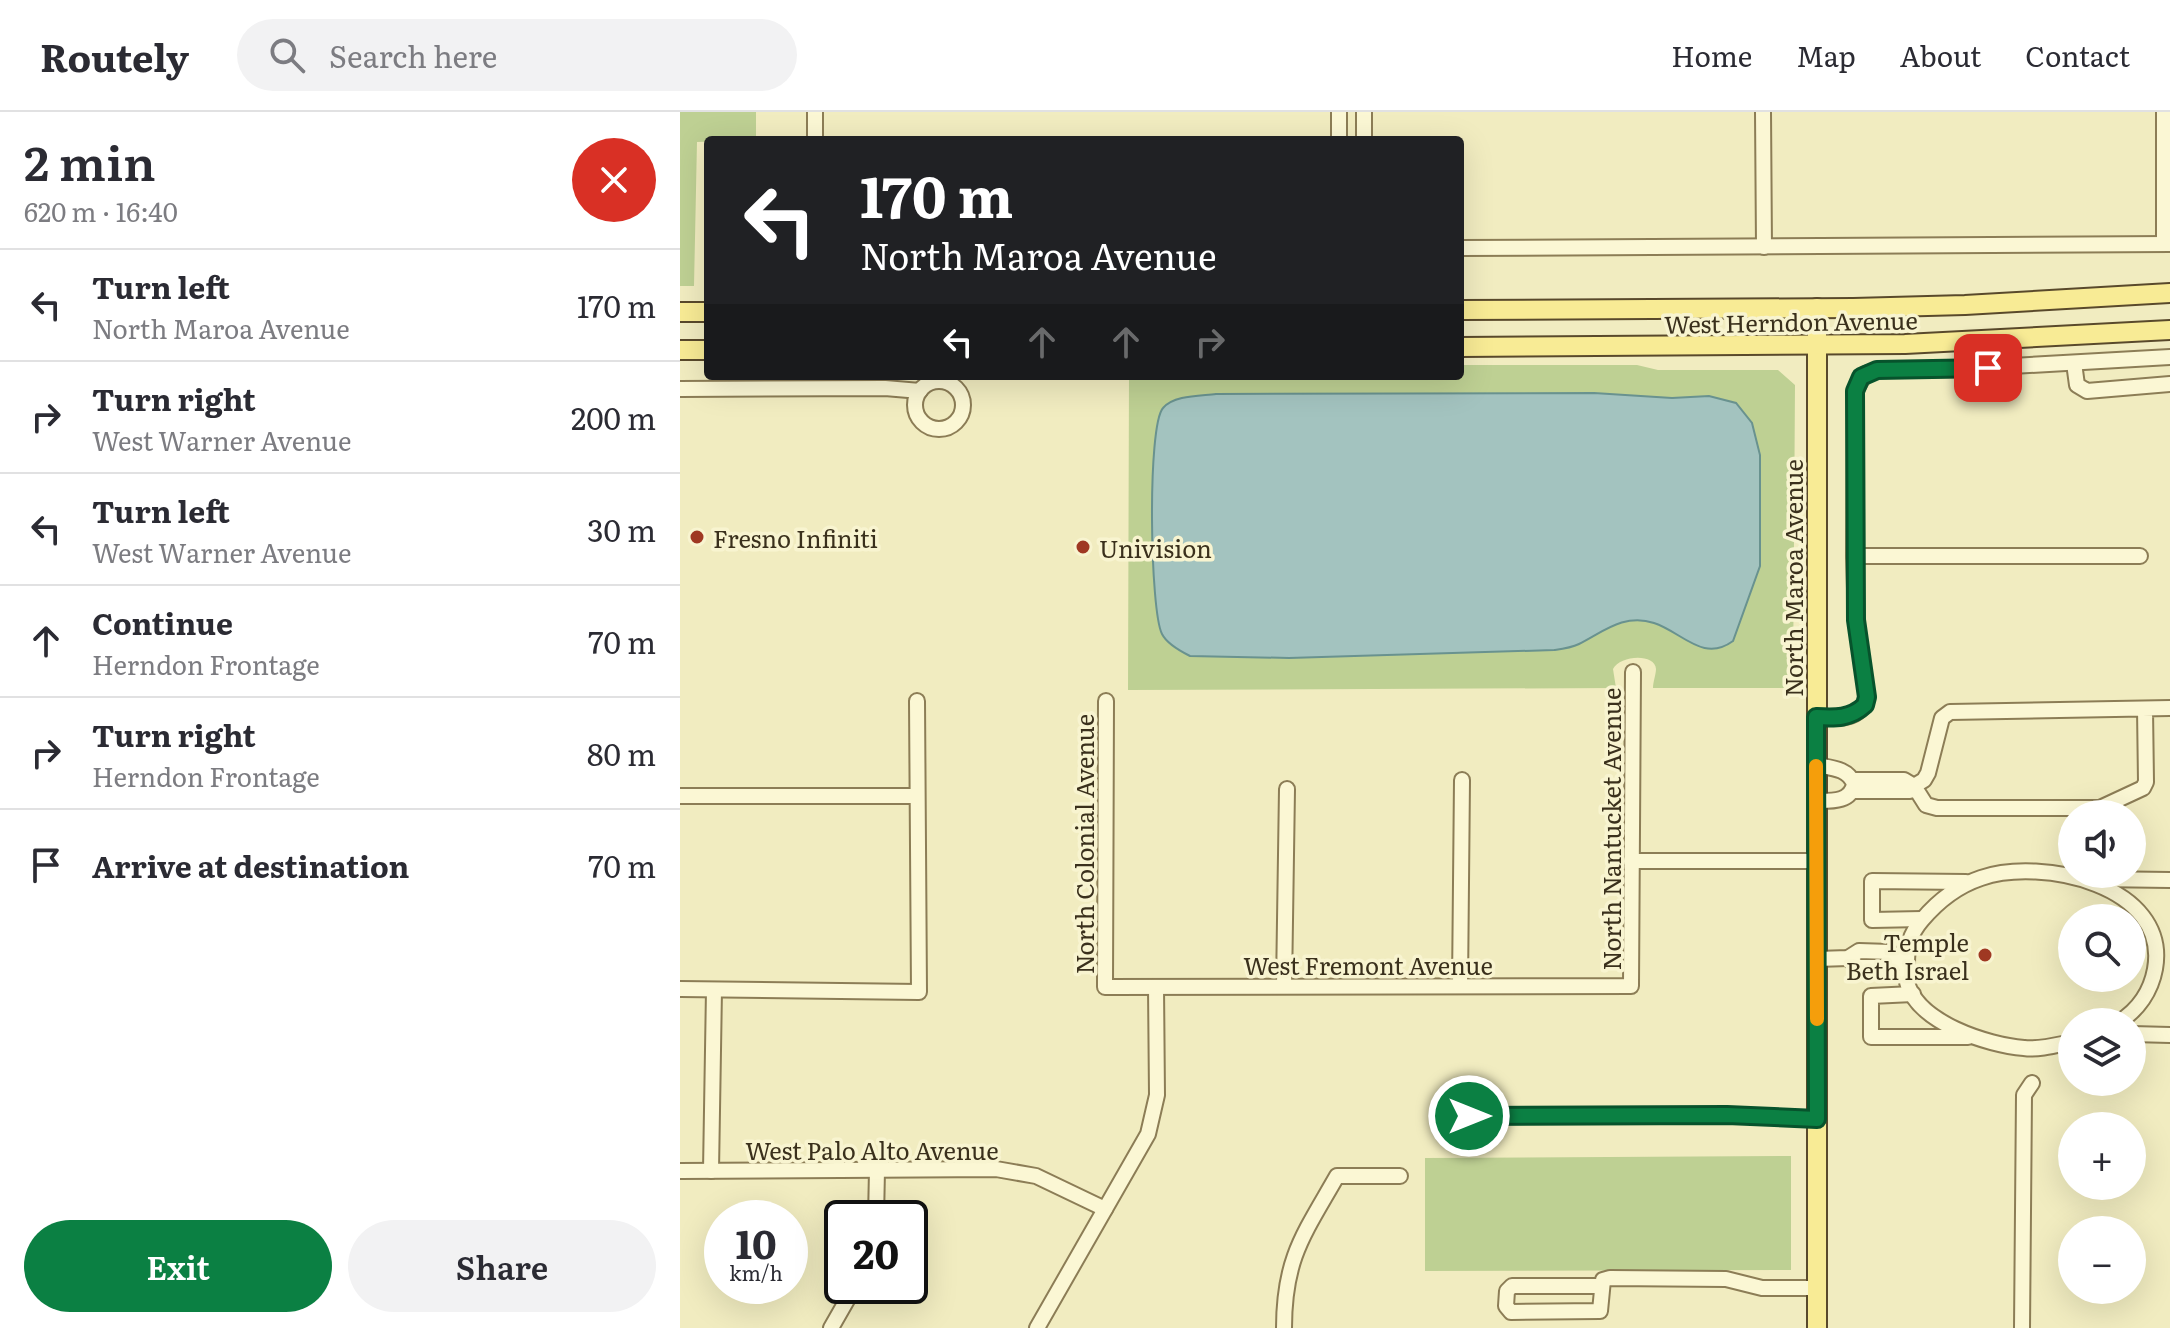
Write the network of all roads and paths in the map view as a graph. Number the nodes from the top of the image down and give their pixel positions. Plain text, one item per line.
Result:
1 (815, 112) edge
2 (1339, 112) edge
3 (1763, 112) edge
4 (2164, 112) edge
5 (815, 136) edge
6 (1339, 136) edge
7 (2167, 244) edge
8 (1764, 247) junction
9 (1464, 248) edge
10 (2170, 293) edge
11 (1817, 308) junction
12 (1464, 310) edge
13 (680, 312) edge
14 (704, 312) edge
15 (2170, 330) edge
16 (1817, 346) junction
17 (1464, 347) edge
18 (680, 350) edge
19 (704, 350) edge
20 (2170, 357) edge
21 (2074, 363) junction
22 (2170, 384) edge
23 (680, 389) edge
24 (920, 391) dead end
25 (1854, 556) junction
26 (2140, 556) dead end
27 (1633, 672) dead end
28 (917, 701) dead end
29 (1106, 701) dead end
30 (2170, 708) edge
31 (2145, 709) junction
32 (1816, 717) junction
33 (1816, 765) junction
34 (1462, 780) dead end
35 (1853, 785) junction
36 (1914, 786) junction
37 (1287, 789) dead end
38 (680, 796) edge
39 (917, 796) junction
40 (1817, 801) junction
41 (1631, 861) junction
42 (1817, 861) junction
43 (2058, 873) edge
44 (2146, 880) edge
45 (2170, 880) edge
46 (1970, 883) junction
47 (2107, 888) edge
48 (1922, 919) junction
49 (1817, 959) junction
50 (1903, 960) junction
51 (1460, 985) junction
52 (1284, 986) junction
53 (1631, 986) joint
54 (1105, 987) joint
55 (1156, 987) junction
56 (680, 989) edge
57 (714, 990) junction
58 (1913, 994) junction
59 (2135, 1008) edge
60 (2146, 1034) edge
61 (2170, 1035) edge
62 (1972, 1037) junction
63 (2058, 1044) edge
64 (2032, 1083) dead end
65 (1469, 1116) dead end
66 (1817, 1119) junction
67 (877, 1170) junction
68 (680, 1171) edge
69 (711, 1171) junction
70 (1400, 1176) dead end
71 (876, 1200) edge
72 (1105, 1209) junction
73 (1601, 1286) junction
74 (1817, 1288) junction
75 (845, 1304) edge
76 (1043, 1326) edge
77 (831, 1328) edge
78 (1284, 1328) edge
79 (1817, 1328) edge
80 (2022, 1328) edge

1 - 5 street
2 - 6 street
3 - 8 street
4 - 7 street
7 - 8 street
8 - 9 street
10 - 11 main road, West Herndon Avenue
11 - 12 main road, West Herndon Avenue
11 - 16 main road, North Maroa Avenue
13 - 14 main road
15 - 16 main road, West Herndon Avenue
16 - 17 main road, West Herndon Avenue
16 - 32 main road, North Maroa Avenue
18 - 19 main road
20 - 21 street
21 - 22 street
21 - 25 street
23 - 24 street
25 - 26 street
25 - 32 street
27 - 41 street, North Nantucket Avenue
28 - 39 street
29 - 54 street, North Colonial Avenue
30 - 31 street
31 - 36 street
31 - 36 street
32 - 33 main road, North Maroa Avenue
33 - 35 street
33 - 40 main road, North Maroa Avenue
34 - 51 street
35 - 36 street
35 - 40 street
37 - 52 street
38 - 39 street
39 - 57 street
40 - 42 main road, North Maroa Avenue
41 - 42 street
41 - 53 street, North Nantucket Avenue
42 - 49 main road, North Maroa Avenue
43 - 46 street
44 - 45 street
46 - 48 street
46 - 48 street
47 - 59 street
48 - 50 street
49 - 50 street
49 - 66 main road, North Maroa Avenue
50 - 58 street
51 - 52 street, West Fremont Avenue
51 - 53 street, West Fremont Avenue
52 - 55 street, West Fremont Avenue
54 - 55 street, West Fremont Avenue
55 - 72 street
56 - 57 street
57 - 69 street
58 - 62 street
58 - 62 street
60 - 61 street
62 - 63 street
64 - 80 street
65 - 66 street
66 - 74 main road, North Maroa Avenue
67 - 69 street, West Palo Alto Avenue
67 - 71 street
67 - 72 street, West Palo Alto Avenue
68 - 69 street, West Palo Alto Avenue
70 - 78 street
72 - 76 street
73 - 73 street
73 - 74 street
74 - 79 main road, North Maroa Avenue
75 - 77 street

